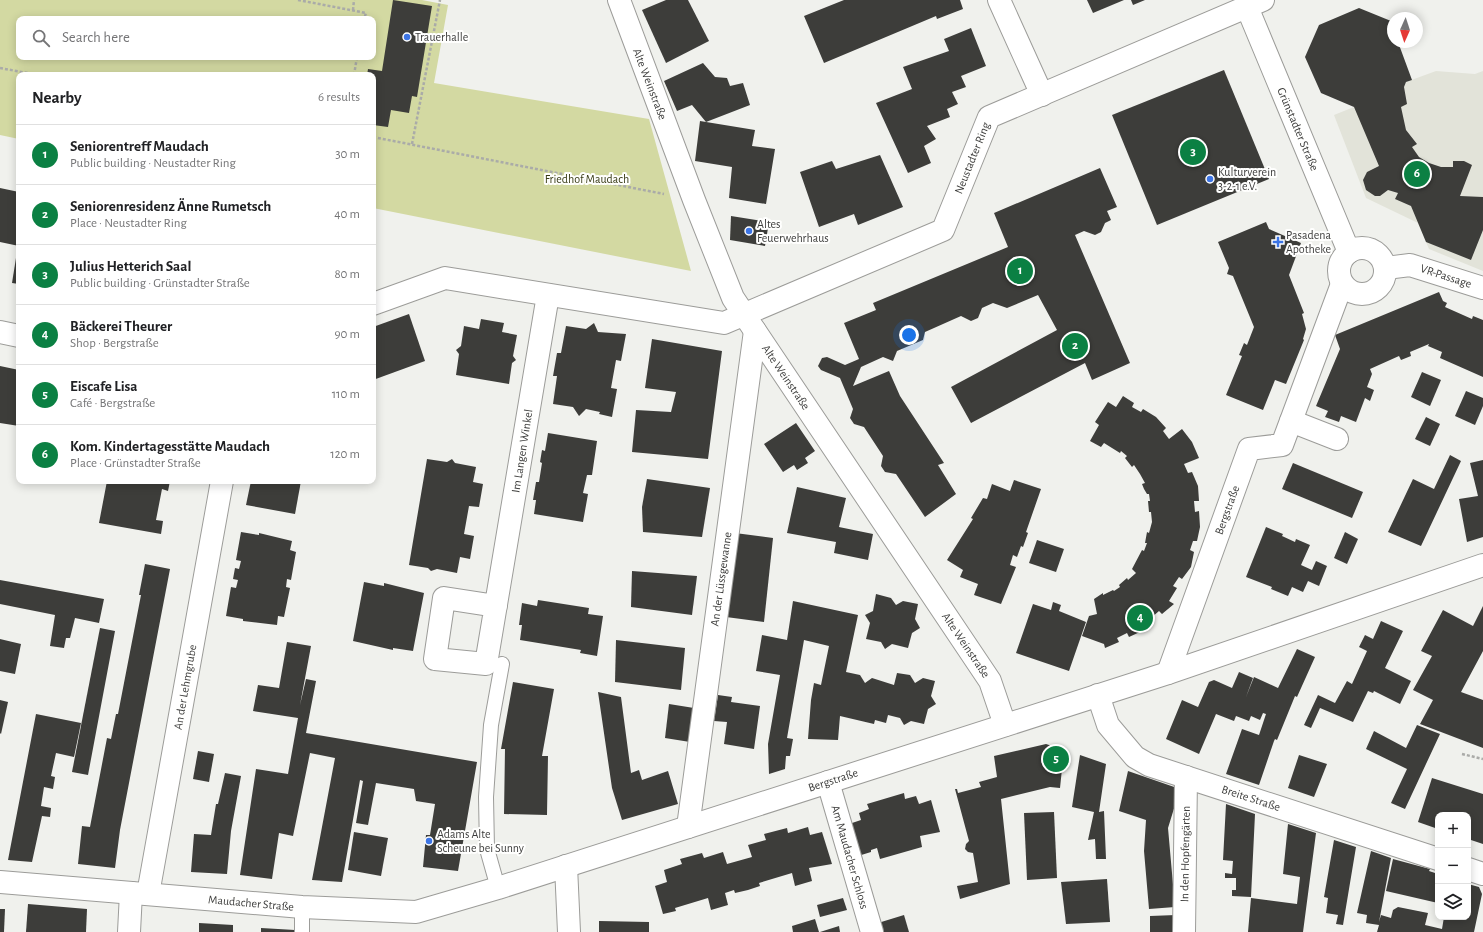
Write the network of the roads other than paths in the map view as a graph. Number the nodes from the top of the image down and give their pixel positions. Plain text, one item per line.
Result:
1 (619, 0) edge
2 (999, 0) edge
3 (1255, 3) edge
4 (1042, 95) junction
5 (1349, 252) junction
6 (1386, 268) junction
7 (1342, 284) junction
8 (1483, 288) edge
9 (548, 295) junction
10 (376, 303) edge
11 (749, 323) junction
12 (0, 332) edge
13 (16, 335) edge
14 (1291, 421) junction
15 (1337, 439) dead end
16 (221, 484) edge
17 (1483, 565) edge
18 (496, 606) dead end
19 (502, 664) dead end
20 (1168, 673) junction
21 (1098, 695) junction
22 (1005, 725) junction
23 (1186, 777) junction
24 (828, 782) junction
25 (688, 827) junction
26 (1435, 858) edge
27 (566, 866) junction
28 (1471, 870) edge
29 (1483, 874) edge
30 (0, 882) edge
31 (498, 888) junction
32 (140, 893) junction
33 (302, 907) junction
34 (129, 932) edge
35 (302, 932) edge
36 (569, 932) edge
37 (872, 932) edge
38 (1184, 932) edge

1 - 11 street, Alte Weinstraße
2 - 4 street
3 - 4 street, Neustadter Ring
3 - 5 street, Grünstadter Straße
4 - 11 street, Neustadter Ring
5 - 6 street
5 - 7 street
6 - 7 street
6 - 8 street, VR-Passage
7 - 14 street
9 - 10 street
9 - 11 street
9 - 18 street, Im Langen Winkel
11 - 22 street, Alte Weinstraße
11 - 25 street, An der Lüssgewanne
12 - 13 street
14 - 15 street
14 - 20 street, Bergstraße
16 - 32 street, An der Lehmgrube
17 - 20 street, Bergstraße
19 - 31 lane
20 - 21 street, Bergstraße
21 - 22 street, Bergstraße
21 - 23 street, Breite Straße
22 - 24 street, Bergstraße
23 - 26 street, Breite Straße
23 - 38 street, In den Hopfengärten
24 - 25 street, Bergstraße
24 - 37 street, Am Maudacher Schloss
25 - 27 street, Bergstraße
27 - 31 street, Bergstraße
27 - 36 street
28 - 29 street
30 - 32 street, Maudacher Straße
31 - 33 street, Maudacher Straße
32 - 33 street, Maudacher Straße
32 - 34 street, An der Lehmgrube
33 - 35 lane

